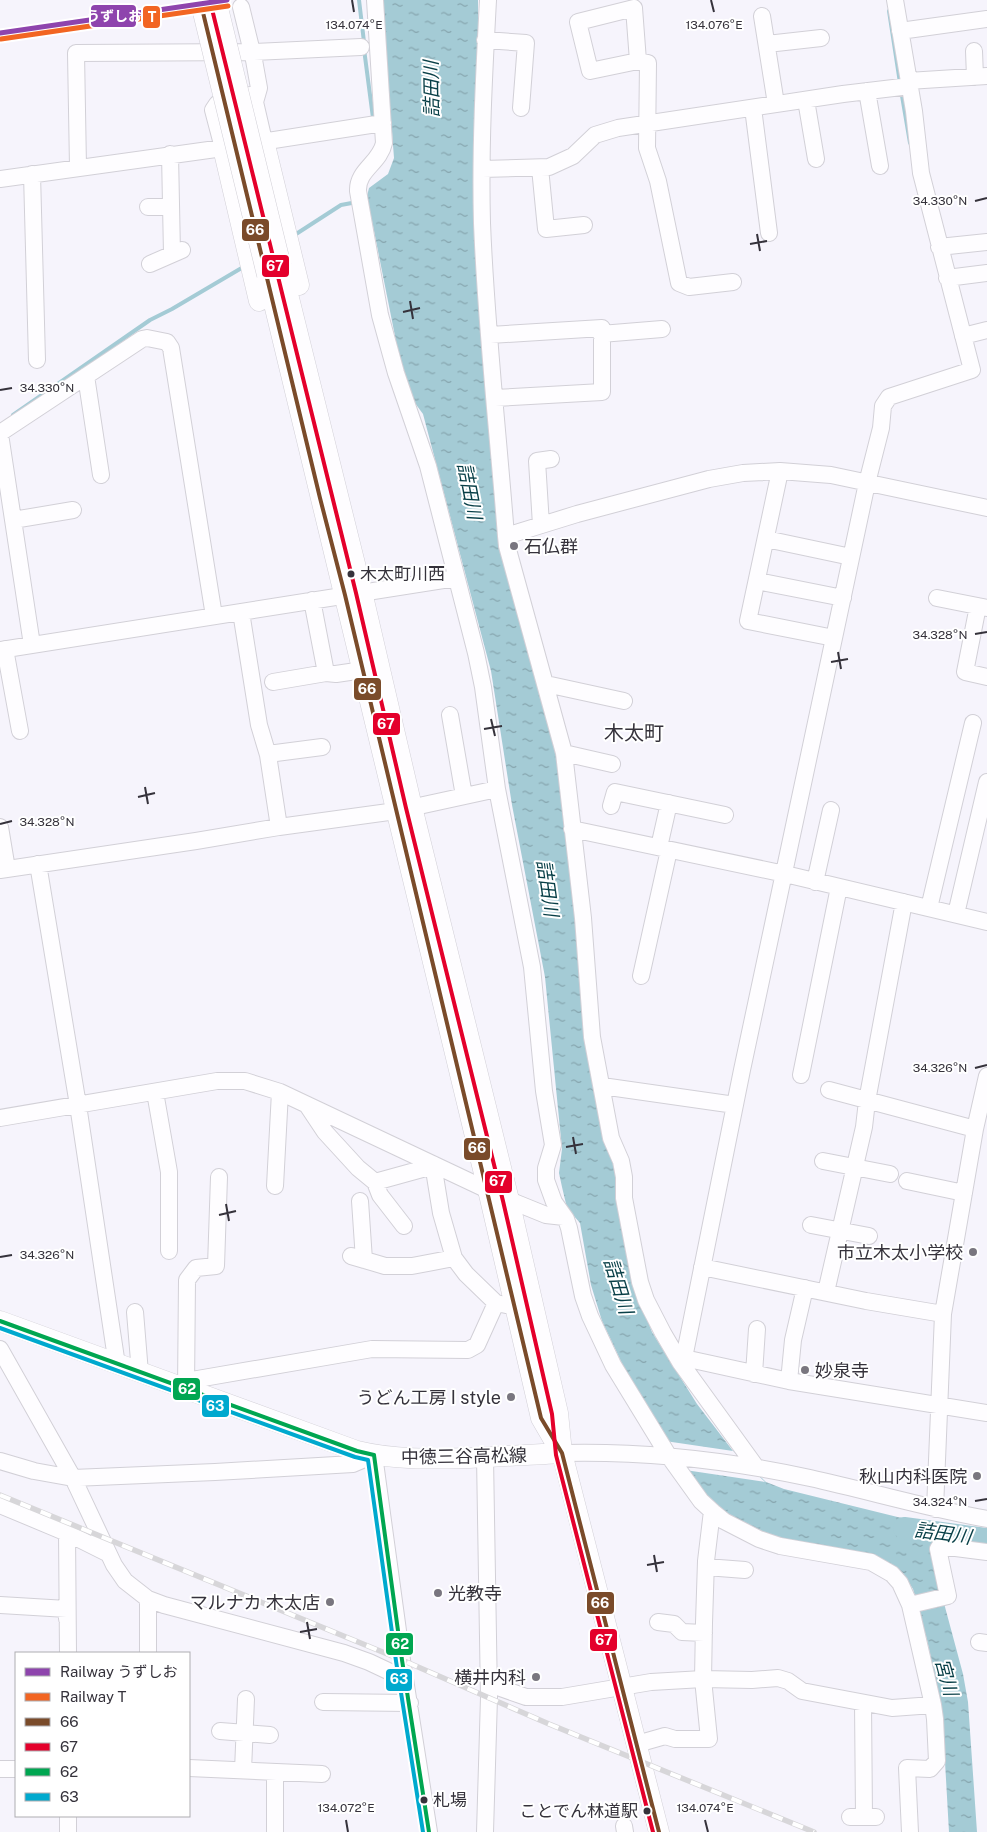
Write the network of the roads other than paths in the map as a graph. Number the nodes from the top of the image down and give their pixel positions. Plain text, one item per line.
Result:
1 (200, 0) edge
2 (216, 0) edge
3 (375, 0) edge
4 (488, 0) edge
5 (895, 0) edge
6 (242, 7) dead end
7 (762, 16) dead end
8 (987, 19) edge
9 (900, 31) junction
10 (821, 38) dead end
11 (486, 40) junction
12 (767, 44) junction
13 (361, 47) dead end
14 (974, 51) dead end
15 (252, 52) junction
16 (638, 61) junction
17 (981, 76) edge
18 (909, 84) junction
19 (867, 91) junction
20 (806, 100) junction
21 (255, 102) junction
22 (776, 104) junction
23 (521, 108) dead end
24 (753, 108) junction
25 (383, 123) junction
26 (647, 125) junction
27 (264, 141) junction
28 (223, 148) junction
29 (170, 154) junction
30 (816, 160) dead end
31 (880, 166) dead end
32 (78, 167) junction
33 (540, 168) junction
34 (482, 169) junction
35 (32, 174) junction
36 (0, 179) edge
37 (148, 207) dead end
38 (171, 207) junction
39 (584, 225) dead end
40 (769, 234) dead end
41 (987, 242) edge
42 (939, 247) junction
43 (150, 264) dead end
44 (274, 271) junction
45 (987, 273) edge
46 (947, 278) junction
47 (733, 282) dead end
48 (662, 329) dead end
49 (987, 330) edge
50 (601, 334) junction
51 (490, 335) junction
52 (963, 336) junction
53 (37, 360) dead end
54 (86, 376) junction
55 (495, 398) junction
56 (0, 434) edge
57 (539, 461) dead end
58 (780, 471) junction
59 (101, 475) dead end
60 (334, 482) junction
61 (867, 482) junction
62 (320, 498) junction
63 (987, 508) edge
64 (73, 510) dead end
65 (13, 520) junction
66 (541, 525) junction
67 (506, 536) junction
68 (766, 539) junction
69 (852, 557) junction
70 (456, 578) junction
71 (757, 581) junction
72 (354, 593) junction
73 (843, 598) junction
74 (937, 598) dead end
75 (312, 600) junction
76 (982, 607) edge
77 (242, 612) junction
78 (214, 616) junction
79 (834, 638) junction
80 (32, 645) junction
81 (3, 650) edge
82 (363, 670) junction
83 (326, 673) junction
84 (987, 677) edge
85 (273, 682) dead end
86 (546, 684) junction
87 (624, 701) dead end
88 (450, 715) dead end
89 (973, 722) dead end
90 (20, 731) dead end
91 (322, 747) dead end
92 (564, 753) junction
93 (268, 754) junction
94 (612, 764) dead end
95 (987, 782) edge
96 (497, 789) junction
97 (464, 796) junction
98 (669, 803) junction
99 (611, 806) dead end
100 (404, 809) junction
101 (831, 810) dead end
102 (725, 815) dead end
103 (279, 827) junction
104 (0, 828) edge
105 (572, 829) junction
106 (980, 840) edge
107 (664, 849) junction
108 (38, 864) junction
109 (3, 869) edge
110 (784, 874) junction
111 (815, 882) junction
112 (839, 887) junction
113 (904, 902) junction
114 (929, 908) junction
115 (956, 914) junction
116 (987, 922) edge
117 (641, 976) dead end
118 (801, 1075) dead end
119 (987, 1076) edge
120 (602, 1086) junction
121 (829, 1090) dead end
122 (155, 1092) junction
123 (280, 1092) junction
124 (867, 1101) junction
125 (306, 1104) junction
126 (78, 1105) junction
127 (735, 1105) junction
128 (0, 1118) edge
129 (975, 1129) junction
130 (823, 1161) dead end
131 (433, 1165) junction
132 (855, 1167) junction
133 (890, 1174) dead end
134 (220, 1176) dead end
135 (907, 1181) dead end
136 (375, 1182) junction
137 (274, 1186) dead end
138 (488, 1190) junction
139 (964, 1193) junction
140 (508, 1200) junction
141 (360, 1201) dead end
142 (564, 1216) junction
143 (812, 1225) dead end
144 (404, 1226) dead end
145 (840, 1230) junction
146 (868, 1236) dead end
147 (169, 1251) dead end
148 (454, 1258) junction
149 (702, 1267) junction
150 (805, 1288) junction
151 (826, 1292) junction
152 (505, 1305) junction
153 (135, 1312) dead end
154 (943, 1314) junction
155 (0, 1321) edge
156 (757, 1329) dead end
157 (0, 1349) edge
158 (682, 1360) junction
159 (117, 1365) junction
160 (140, 1373) junction
161 (754, 1374) junction
162 (789, 1382) junction
163 (186, 1385) junction
164 (939, 1405) junction
165 (987, 1413) edge
166 (562, 1452) junction
167 (374, 1455) junction
168 (671, 1455) junction
169 (485, 1457) junction
170 (0, 1461) edge
171 (756, 1464) junction
172 (73, 1478) junction
173 (0, 1505) edge
174 (935, 1509) junction
175 (712, 1511) junction
176 (987, 1519) edge
177 (66, 1533) junction
178 (987, 1552) edge
179 (106, 1553) junction
180 (706, 1567) junction
181 (745, 1570) dead end
182 (148, 1599) junction
183 (913, 1604) junction
184 (0, 1605) edge
185 (67, 1613) junction
186 (658, 1622) dead end
187 (704, 1633) junction
188 (67, 1652) edge
189 (148, 1652) edge
190 (405, 1679) junction
191 (703, 1679) junction
192 (489, 1684) junction
193 (623, 1688) junction
194 (246, 1699) dead end
195 (323, 1702) dead end
196 (410, 1703) junction
197 (863, 1703) junction
198 (933, 1705) junction
199 (220, 1731) dead end
200 (245, 1733) junction
201 (270, 1735) dead end
202 (637, 1744) junction
203 (15, 1768) edge
204 (190, 1768) edge
205 (0, 1769) edge
206 (243, 1770) junction
207 (275, 1773) junction
208 (322, 1774) dead end
209 (68, 1817) edge
210 (863, 1817) dead end
211 (68, 1832) edge
212 (275, 1832) edge
213 (429, 1832) edge
214 (485, 1832) edge
215 (659, 1832) edge
216 (910, 1832) edge

1 - 44 main road, 中徳三谷高松線, bridge
2 - 44 main road, 中徳三谷高松線, bridge
3 - 25 street
4 - 11 street
5 - 9 street
6 - 15 street
7 - 12 street
8 - 9 street
9 - 18 street
10 - 12 street
11 - 23 street
11 - 34 street
12 - 22 street
13 - 15 street
14 - 17 street
15 - 21 street
15 - 32 street
16 - 16 street
16 - 26 street
17 - 18 street
18 - 19 street
18 - 42 street
19 - 20 street
19 - 31 street
20 - 22 street
20 - 30 street
21 - 27 street
21 - 28 street
22 - 24 street
24 - 26 street
24 - 40 street
25 - 27 street
25 - 70 street
26 - 33 street
26 - 47 street
27 - 28 street
27 - 60 main road
28 - 29 street
28 - 62 main road
29 - 32 street
29 - 38 street
32 - 35 street
33 - 34 street
33 - 39 street
34 - 51 street
35 - 36 street
35 - 53 street
37 - 38 street
38 - 43 street
41 - 42 street
42 - 46 street
44 - 60 main road, 中徳三谷高松線
44 - 62 main road, 中徳三谷高松線
45 - 46 street
46 - 52 street
48 - 50 street
49 - 52 street
50 - 51 street
50 - 55 street
51 - 55 street
52 - 61 street
54 - 56 street
54 - 59 street
54 - 78 street
55 - 67 street
56 - 65 street
57 - 66 street
58 - 61 street
58 - 66 street
58 - 68 street
60 - 72 main road, 中徳三谷高松線
61 - 63 street
61 - 69 street
62 - 72 main road, 中徳三谷高松線
64 - 65 street
65 - 80 street
66 - 67 street
67 - 86 street
68 - 69 street
68 - 71 street
69 - 73 street
70 - 72 street
70 - 96 street
71 - 73 street
71 - 79 street
72 - 75 street
72 - 82 main road, 中徳三谷高松線
72 - 100 main road, 中徳三谷高松線
73 - 79 street
74 - 76 street
75 - 77 street
75 - 83 street
76 - 84 street
77 - 78 street
77 - 93 street
78 - 80 street
79 - 110 street
80 - 81 street
81 - 90 street
82 - 83 street
82 - 100 main road, 中徳三谷高松線
83 - 85 street
86 - 87 street
86 - 92 street
88 - 97 street
89 - 114 street
91 - 93 street
92 - 94 street
92 - 105 street
93 - 103 street
95 - 106 street
96 - 97 street
96 - 142 street
97 - 100 street
98 - 99 street
98 - 102 street
98 - 107 street
100 - 103 street
100 - 138 main road, 中徳三谷高松線
100 - 140 main road, 中徳三谷高松線
101 - 111 street
103 - 108 street
104 - 109 street
105 - 107 street
105 - 120 street
106 - 115 street
107 - 110 street
107 - 117 street
108 - 109 street
108 - 126 street
110 - 111 street
110 - 127 street
111 - 112 street
112 - 113 street
112 - 118 street
113 - 114 street
113 - 124 street
114 - 115 street
115 - 116 street
119 - 129 street
120 - 127 street
120 - 158 street
121 - 124 street
122 - 123 street
122 - 126 street
122 - 147 street
123 - 125 street
123 - 137 street
124 - 129 street
124 - 132 street
125 - 131 street
125 - 136 street
126 - 128 street
126 - 159 street
127 - 149 street
129 - 139 street
130 - 132 street
131 - 136 street
131 - 138 street
131 - 148 street
132 - 133 street
132 - 145 street
134 - 163 street
135 - 139 street
136 - 144 street
138 - 140 street
138 - 152 main road, 中徳三谷高松線
139 - 154 street
140 - 142 street
140 - 166 main road, 中徳三谷高松線
141 - 148 street
142 - 168 street
143 - 145 street
145 - 146 street
145 - 151 street
148 - 152 street
149 - 150 street
149 - 158 street
150 - 151 street
150 - 162 street
151 - 154 street
152 - 163 street
152 - 166 main road, 中徳三谷高松線
153 - 160 street
154 - 164 street
155 - 159 main road, 中徳三谷高松線
156 - 161 street
157 - 172 street
158 - 161 street
158 - 171 street
159 - 160 main road, 中徳三谷高松線
160 - 163 main road, 中徳三谷高松線
161 - 162 street
162 - 164 street
163 - 167 main road, 中徳三谷高松線
164 - 165 street
164 - 174 street
166 - 168 street
166 - 169 main road, 中徳三谷高松線
166 - 193 main road, 中徳三谷高松線
167 - 169 main road, 中徳三谷高松線
167 - 172 street
167 - 190 street
168 - 171 street
168 - 175 street
169 - 192 street
170 - 172 street
171 - 174 street
172 - 179 street
173 - 177 street
174 - 176 street
175 - 180 street
175 - 183 street
177 - 179 street
177 - 185 street
178 - 183 street
179 - 182 street
180 - 181 street
180 - 187 street
182 - 189 street
182 - 190 street
183 - 198 street
184 - 185 street
185 - 188 street
186 - 187 street
187 - 191 street
190 - 196 street
191 - 193 street
191 - 197 street
191 - 202 street
192 - 193 street
192 - 214 street
193 - 202 main road, 中徳三谷高松線
194 - 200 street
195 - 196 street
196 - 213 street
197 - 198 street
197 - 210 street
198 - 216 street
199 - 200 street
200 - 201 street
200 - 206 street
202 - 215 main road, 中徳三谷高松線
203 - 205 street
204 - 206 street
206 - 207 street
207 - 208 street
207 - 212 street
209 - 211 street

